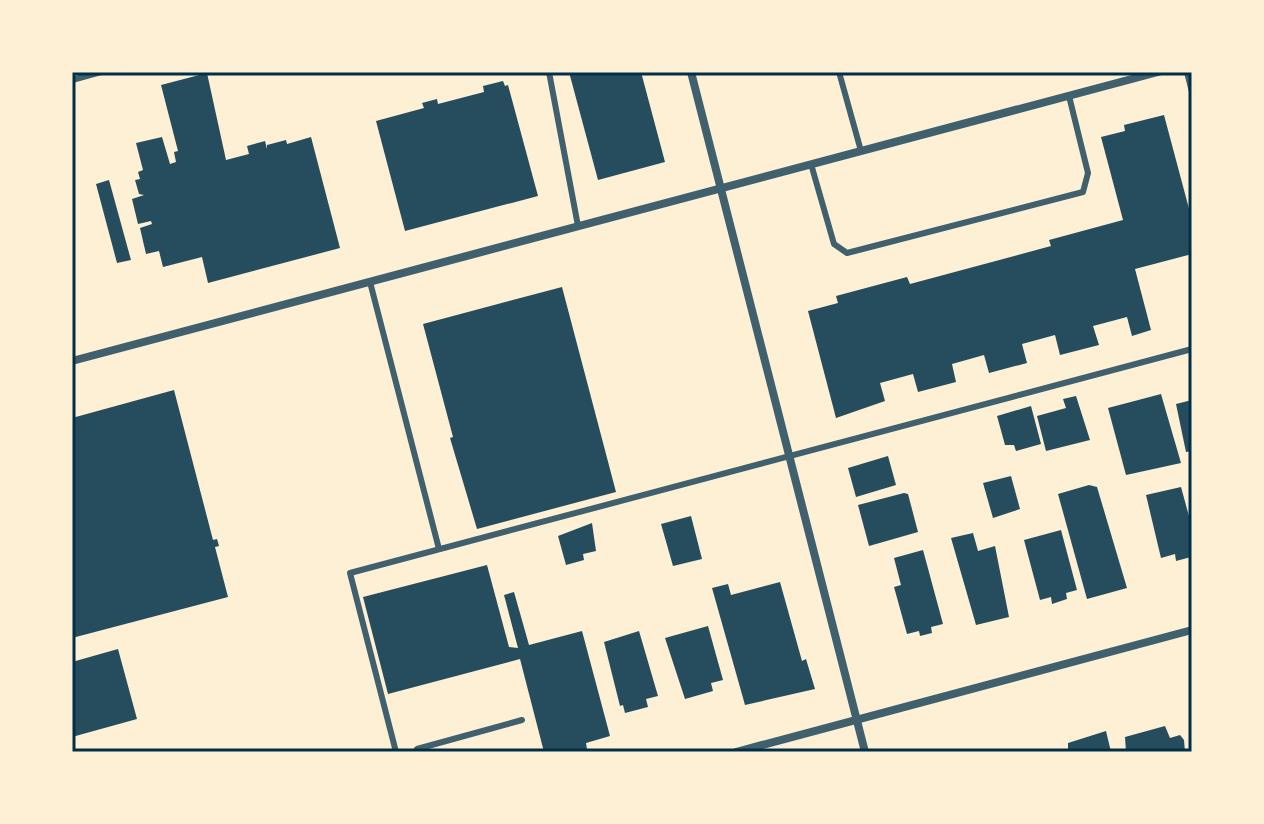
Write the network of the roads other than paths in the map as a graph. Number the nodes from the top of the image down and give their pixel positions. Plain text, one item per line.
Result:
1 (101, 72) edge
2 (549, 72) edge
3 (691, 72) edge
4 (839, 72) edge
5 (1158, 72) edge
6 (1187, 72) edge
7 (72, 80) edge
8 (1192, 92) edge
9 (1069, 96) junction
10 (861, 151) junction
11 (811, 164) junction
12 (722, 189) junction
13 (578, 226) junction
14 (370, 282) junction
15 (1192, 349) edge
16 (72, 361) edge
17 (787, 459) junction
18 (439, 549) junction
19 (1192, 630) edge
20 (522, 720) dead end
21 (857, 720) junction
22 (396, 752) edge
23 (418, 752) edge
24 (736, 752) edge
25 (865, 752) edge

1 - 7 lane
2 - 13 lane
3 - 12 street
4 - 10 lane
5 - 9 street
6 - 8 lane
9 - 10 street
9 - 11 lane
10 - 11 street
11 - 12 street
12 - 13 street
12 - 17 street
13 - 14 street
14 - 16 street
14 - 18 lane
15 - 17 lane
17 - 18 lane
17 - 21 street
18 - 22 lane
19 - 21 street
20 - 23 lane
21 - 24 street
21 - 25 street

